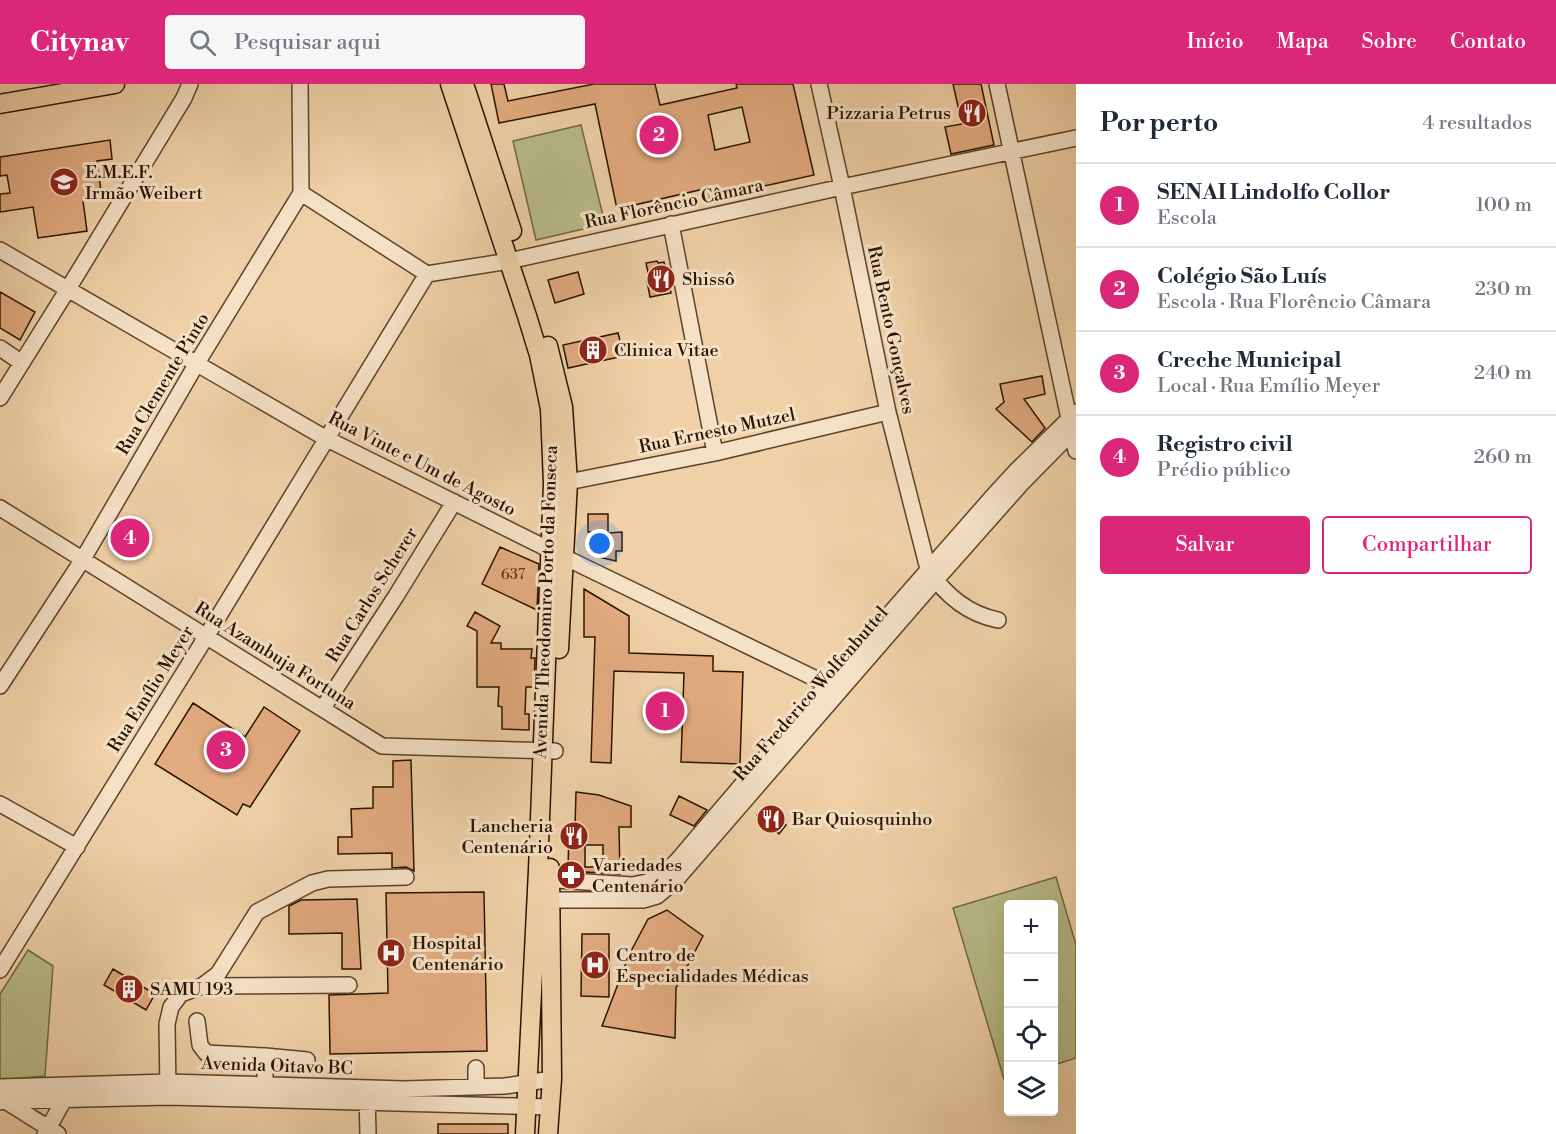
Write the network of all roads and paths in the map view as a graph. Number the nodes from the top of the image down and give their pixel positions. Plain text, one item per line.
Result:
1 (115, 84) edge
2 (190, 84) edge
3 (300, 84) edge
4 (450, 84) edge
5 (464, 84) edge
6 (819, 84) edge
7 (997, 84) edge
8 (0, 104) edge
9 (470, 124) junction
10 (1076, 138) edge
11 (1011, 151) junction
12 (842, 187) junction
13 (301, 194) junction
14 (671, 225) junction
15 (0, 250) edge
16 (514, 260) junction
17 (427, 274) junction
18 (68, 289) junction
19 (0, 348) edge
20 (22, 363) junction
21 (196, 363) junction
22 (0, 398) edge
23 (888, 412) junction
24 (1073, 423) edge
25 (327, 439) junction
26 (1076, 451) edge
27 (715, 453) junction
28 (560, 483) junction
29 (454, 502) junction
30 (0, 508) edge
31 (557, 554) junction
32 (83, 559) junction
33 (932, 575) junction
34 (998, 620) dead end
35 (206, 637) junction
36 (0, 686) edge
37 (833, 688) junction
38 (322, 708) junction
39 (549, 751) junction
40 (741, 795) junction
41 (0, 804) edge
42 (77, 847) junction
43 (406, 877) dead end
44 (544, 879) junction
45 (543, 901) junction
46 (0, 970) edge
47 (349, 985) dead end
48 (202, 986) junction
49 (542, 992) junction
50 (197, 1021) dead end
51 (265, 1056) junction
52 (307, 1059) dead end
53 (476, 1068) dead end
54 (552, 1079) junction
55 (529, 1083) junction
56 (476, 1086) junction
57 (168, 1089) junction
58 (112, 1091) junction
59 (265, 1092) junction
60 (367, 1095) junction
61 (1, 1097) edge
62 (65, 1098) junction
63 (527, 1106) junction
64 (550, 1107) junction
65 (50, 1132) edge
66 (368, 1134) edge
67 (525, 1134) edge
68 (548, 1134) edge

1 - 8 main road
2 - 18 street
3 - 13 street
4 - 9 main road, Avenida Theodomiro Porto da Fonseca
5 - 9 main road, Avenida Theodomiro Porto da Fonseca
6 - 12 street, Rua Bento Gonçalves
7 - 11 street
9 - 16 main road, Avenida Theodomiro Porto da Fonseca
10 - 11 street, Rua Florêncio Câmara
11 - 12 street, Rua Florêncio Câmara
11 - 24 street
12 - 14 street, Rua Florêncio Câmara
12 - 23 street, Rua Bento Gonçalves
13 - 17 street
13 - 21 street, Rua Clemente Pinto
14 - 16 street, Rua Florêncio Câmara
14 - 27 street
15 - 18 street, Rua Vinte e Um de Agosto
16 - 17 street, Rua Florêncio Câmara
16 - 28 main road, Avenida Theodomiro Porto da Fonseca
17 - 25 street, Rua Emílio Meyer
18 - 20 street
18 - 21 street, Rua Vinte e Um de Agosto
19 - 20 street
20 - 22 street
21 - 25 street, Rua Vinte e Um de Agosto
21 - 32 street, Rua Clemente Pinto
23 - 27 street, Rua Ernesto Mutzel
23 - 33 street, Rua Bento Gonçalves
24 - 26 street
24 - 33 street, Rua Frederico Wolfenbuttel
25 - 29 street, Rua Vinte e Um de Agosto
25 - 35 street, Rua Emílio Meyer
27 - 28 street, Rua Ernesto Mutzel
28 - 31 main road, Avenida Theodomiro Porto da Fonseca
29 - 31 street, Rua Vinte e Um de Agosto
29 - 38 street, Rua Carlos Scherer
30 - 32 street, Rua Azambuja Fortuna
31 - 37 street, Rua Vinte e Um de Agosto
31 - 39 main road, Avenida Theodomiro Porto da Fonseca
32 - 35 street, Rua Azambuja Fortuna
32 - 36 street, Rua Clemente Pinto
33 - 34 street
33 - 37 street, Rua Frederico Wolfenbuttel
35 - 38 street, Rua Azambuja Fortuna
35 - 42 street, Rua Emílio Meyer
37 - 40 street, Rua Frederico Wolfenbuttel
38 - 39 street, Rua Azambuja Fortuna
39 - 44 main road, Avenida Theodomiro Porto da Fonseca
40 - 44 street, Rua Frederico Wolfenbuttel
40 - 45 street, Rua Frederico Wolfenbuttel
41 - 42 street
42 - 46 street, Rua Emílio Meyer
43 - 48 street
44 - 45 main road, Avenida Theodomiro Porto da Fonseca
45 - 49 main road, Avenida Theodomiro Porto da Fonseca
47 - 48 street
48 - 57 street
49 - 54 main road, Avenida Theodomiro Porto da Fonseca
49 - 55 main road, Avenida Theodomiro Porto da Fonseca
50 - 51 street
51 - 52 street
51 - 59 street
53 - 56 street
54 - 55 street, Avenida Oitavo BC
54 - 64 main road, Avenida Theodomiro Porto da Fonseca
55 - 56 street, Avenida Oitavo BC
55 - 63 main road, Avenida Theodomiro Porto da Fonseca
56 - 60 street, Avenida Oitavo BC
57 - 58 street, Avenida Oitavo BC
57 - 59 street, Avenida Oitavo BC
58 - 61 street, Avenida Oitavo BC
58 - 62 street, Avenida Oitavo BC
59 - 60 street, Avenida Oitavo BC
60 - 63 street, Avenida Oitavo BC
60 - 66 street
61 - 62 street, Avenida Oitavo BC
61 - 65 street
62 - 65 street
63 - 64 street, Avenida Oitavo BC
63 - 67 main road, Avenida Theodomiro Porto da Fonseca
64 - 68 main road, Avenida Theodomiro Porto da Fonseca

